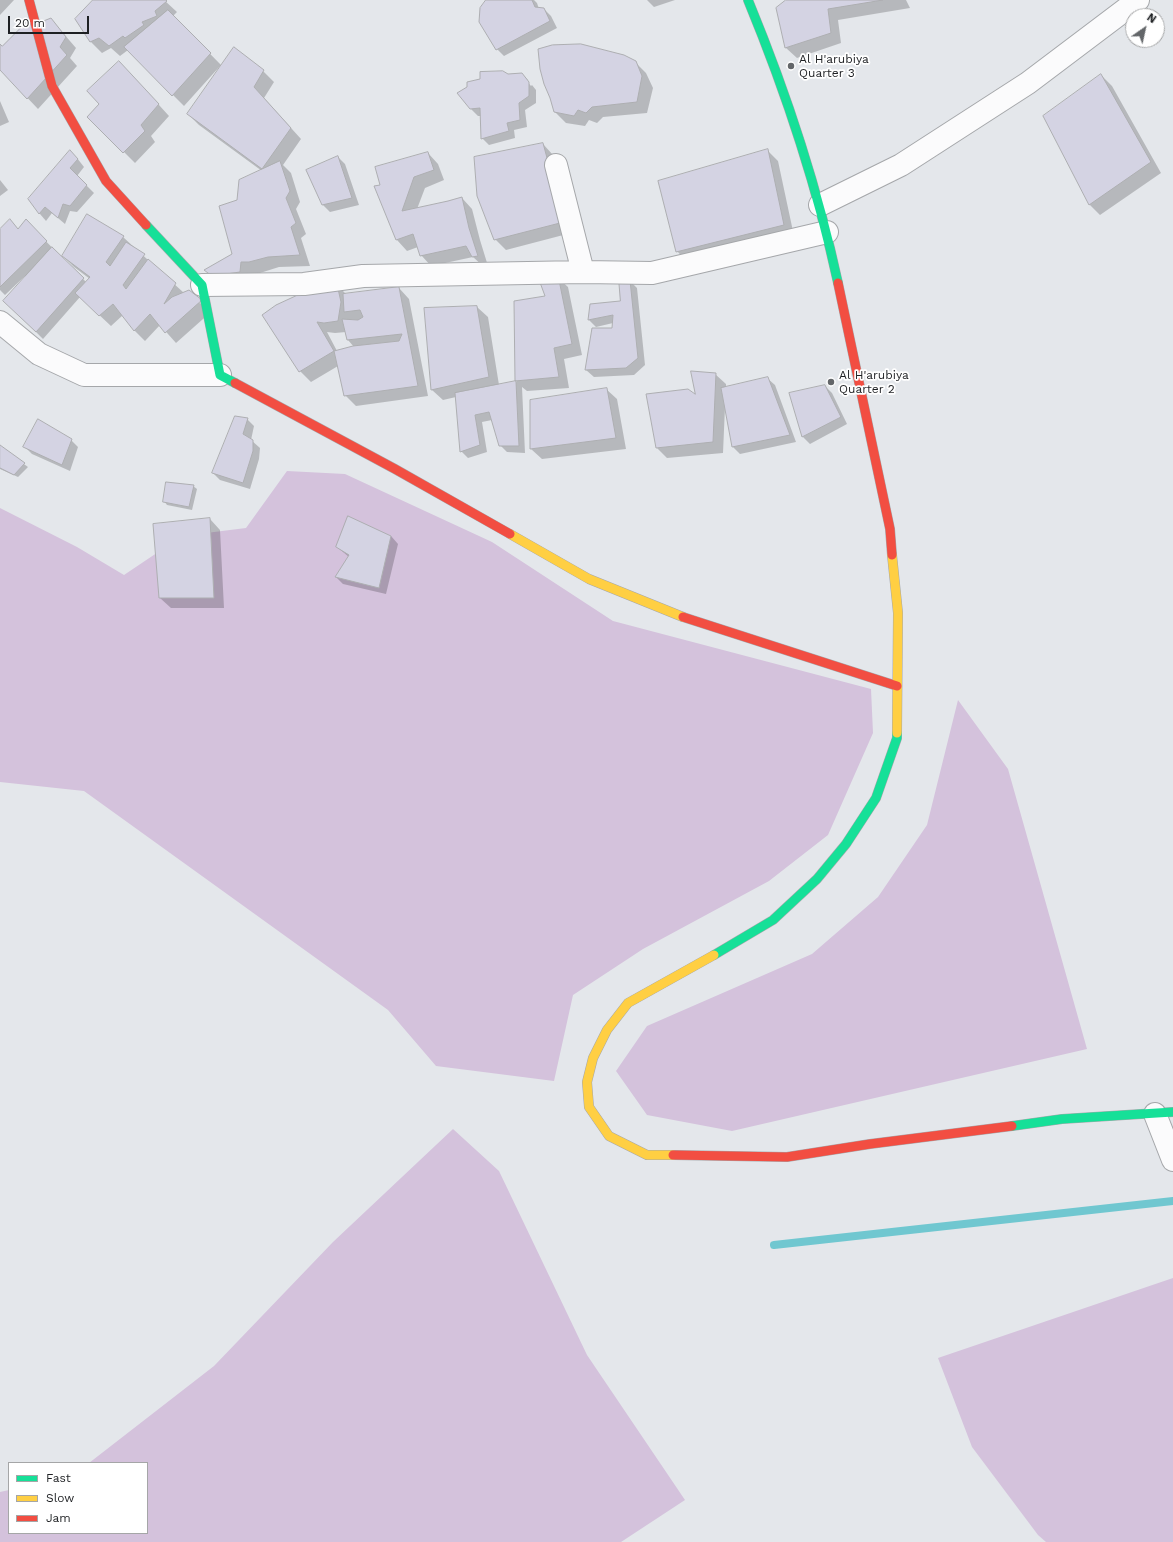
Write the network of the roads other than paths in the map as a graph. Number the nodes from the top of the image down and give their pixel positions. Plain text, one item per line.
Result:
1 (28, 0) edge
2 (748, 0) edge
3 (1138, 0) edge
4 (556, 165) dead end
5 (820, 205) junction
6 (827, 232) junction
7 (583, 272) junction
8 (202, 285) junction
9 (0, 322) edge
10 (220, 375) junction
11 (897, 686) junction
12 (1164, 1113) edge
13 (1173, 1160) edge

1 - 8 street
2 - 5 street
3 - 5 street
4 - 7 street
5 - 6 street
6 - 7 street
6 - 11 street
7 - 8 street
8 - 10 street
9 - 10 street
10 - 11 street
11 - 12 street
12 - 13 street

